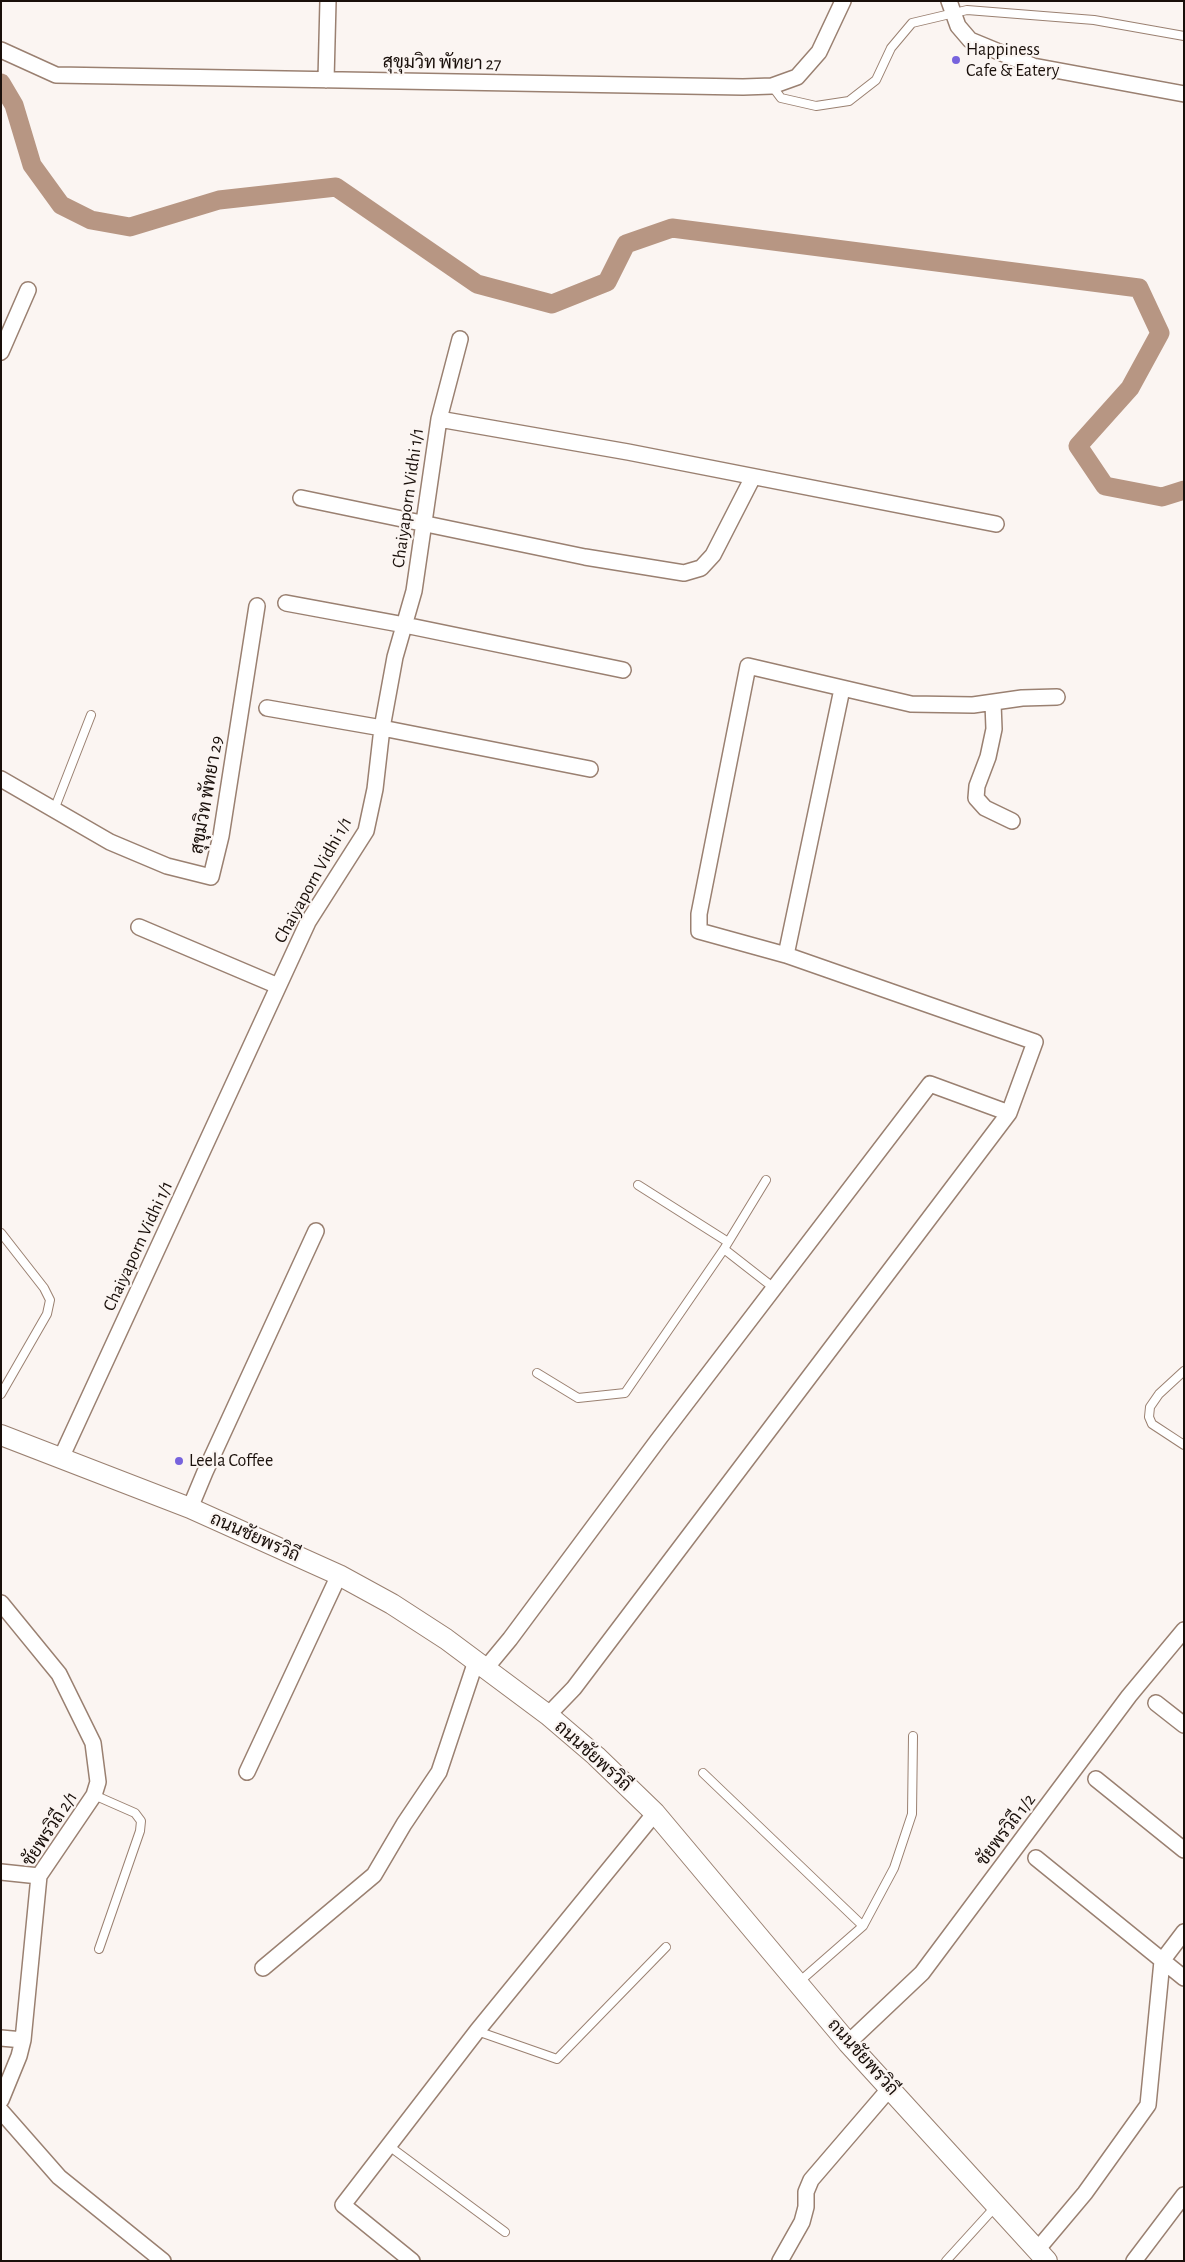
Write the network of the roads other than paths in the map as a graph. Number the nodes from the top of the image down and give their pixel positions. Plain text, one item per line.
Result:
1 (328, 1) edge
2 (843, 1) edge
3 (951, 7) edge
4 (1184, 36) edge
5 (1, 50) edge
6 (326, 80) junction
7 (772, 86) junction
8 (1184, 94) edge
9 (28, 290) dead end
10 (460, 340) dead end
11 (1, 352) edge
12 (438, 419) junction
13 (753, 477) junction
14 (301, 498) dead end
15 (424, 524) junction
16 (996, 524) dead end
17 (286, 603) dead end
18 (257, 606) dead end
19 (405, 625) junction
20 (623, 670) dead end
21 (842, 689) junction
22 (1056, 697) dead end
23 (993, 703) junction
24 (267, 708) dead end
25 (91, 715) dead end
26 (382, 728) junction
27 (590, 769) dead end
28 (1, 780) edge
29 (54, 810) junction
30 (1012, 821) dead end
31 (139, 927) dead end
32 (786, 955) junction
33 (278, 986) junction
34 (1009, 1113) junction
35 (766, 1180) dead end
36 (638, 1184) dead end
37 (316, 1231) dead end
38 (1, 1233) edge
39 (726, 1246) junction
40 (774, 1288) junction
41 (1184, 1371) edge
42 (537, 1373) dead end
43 (1, 1394) edge
44 (1, 1434) edge
45 (1184, 1445) edge
46 (61, 1458) junction
47 (190, 1508) junction
48 (339, 1575) junction
49 (1, 1603) edge
50 (1184, 1630) edge
51 (481, 1665) junction
52 (1156, 1703) dead end
53 (548, 1715) junction
54 (1184, 1725) edge
55 (913, 1736) dead end
56 (247, 1772) dead end
57 (703, 1773) dead end
58 (1096, 1778) dead end
59 (94, 1795) junction
60 (655, 1813) junction
61 (1184, 1850) edge
62 (1036, 1858) dead end
63 (1, 1872) edge
64 (39, 1876) junction
65 (863, 1926) junction
66 (1184, 1932) edge
67 (666, 1947) dead end
68 (99, 1949) dead end
69 (1162, 1961) junction
70 (263, 1968) dead end
71 (1184, 1978) edge
72 (799, 1983) junction
73 (477, 2031) junction
74 (1, 2038) edge
75 (23, 2040) junction
76 (848, 2042) junction
77 (890, 2088) junction
78 (1, 2100) edge
79 (1, 2110) edge
80 (389, 2146) junction
81 (1184, 2195) edge
82 (997, 2205) junction
83 (505, 2232) dead end
84 (1042, 2256) edge
85 (163, 2261) edge
86 (412, 2261) edge
87 (780, 2261) edge
88 (946, 2261) edge
89 (1134, 2261) edge

1 - 6 street
2 - 7 street, สุขุมวิท พัทยา 27
3 - 4 lane
3 - 7 lane
3 - 8 street
5 - 6 street, สุขุมวิท พัทยา 27
6 - 7 street, สุขุมวิท พัทยา 27
9 - 11 street
10 - 12 street, Chaiyaporn Vidhi 1/1
12 - 13 street
12 - 15 street, Chaiyaporn Vidhi 1/1
13 - 15 street
13 - 16 street
14 - 15 street
15 - 19 street, Chaiyaporn Vidhi 1/1
17 - 19 street
18 - 29 street, สุขุมวิท พัทยา 29
19 - 20 street
19 - 26 street, Chaiyaporn Vidhi 1/1
21 - 23 street
21 - 32 street
21 - 32 street
22 - 23 street
23 - 30 street
24 - 26 street
25 - 29 lane
26 - 27 street
26 - 33 street, Chaiyaporn Vidhi 1/1
28 - 29 street, สุขุมวิท พัทยา 29
31 - 33 street
32 - 34 street
33 - 46 street, Chaiyaporn Vidhi 1/1
34 - 40 street
34 - 53 street
35 - 39 lane
36 - 39 lane
37 - 47 street
38 - 43 lane
39 - 40 lane
39 - 42 lane
40 - 51 street
41 - 45 lane
44 - 46 main road, ถนนชัยพรวิถี
46 - 47 main road, ถนนชัยพรวิถี
47 - 48 main road, ถนนชัยพรวิถี
48 - 51 main road, ถนนชัยพรวิถี
48 - 56 street
49 - 59 street, ชัยพรวิถี 2/1
50 - 76 street, ชัยพรวิถี 1/2
51 - 53 main road, ถนนชัยพรวิถี
51 - 70 street
52 - 54 street
53 - 60 main road, ถนนชัยพรวิถี
55 - 65 lane
57 - 65 lane
58 - 61 street
59 - 64 street, ชัยพรวิถี 2/1
59 - 68 lane
60 - 72 main road, ถนนชัยพรวิถี
60 - 73 street
62 - 69 street
63 - 64 street
64 - 75 street, ชัยพรวิถี 2/1
65 - 72 lane
66 - 69 street
67 - 73 lane
69 - 71 street
69 - 84 street
72 - 76 main road, ถนนชัยพรวิถี
73 - 80 street
74 - 75 street
75 - 78 street, ชัยพรวิถี 2/1
76 - 77 main road, ถนนชัยพรวิถี
77 - 82 main road, ถนนชัยพรวิถี
77 - 87 street
79 - 85 street
80 - 83 lane
80 - 86 street
81 - 89 street
82 - 84 main road, ถนนชัยพรวิถี
82 - 88 lane

